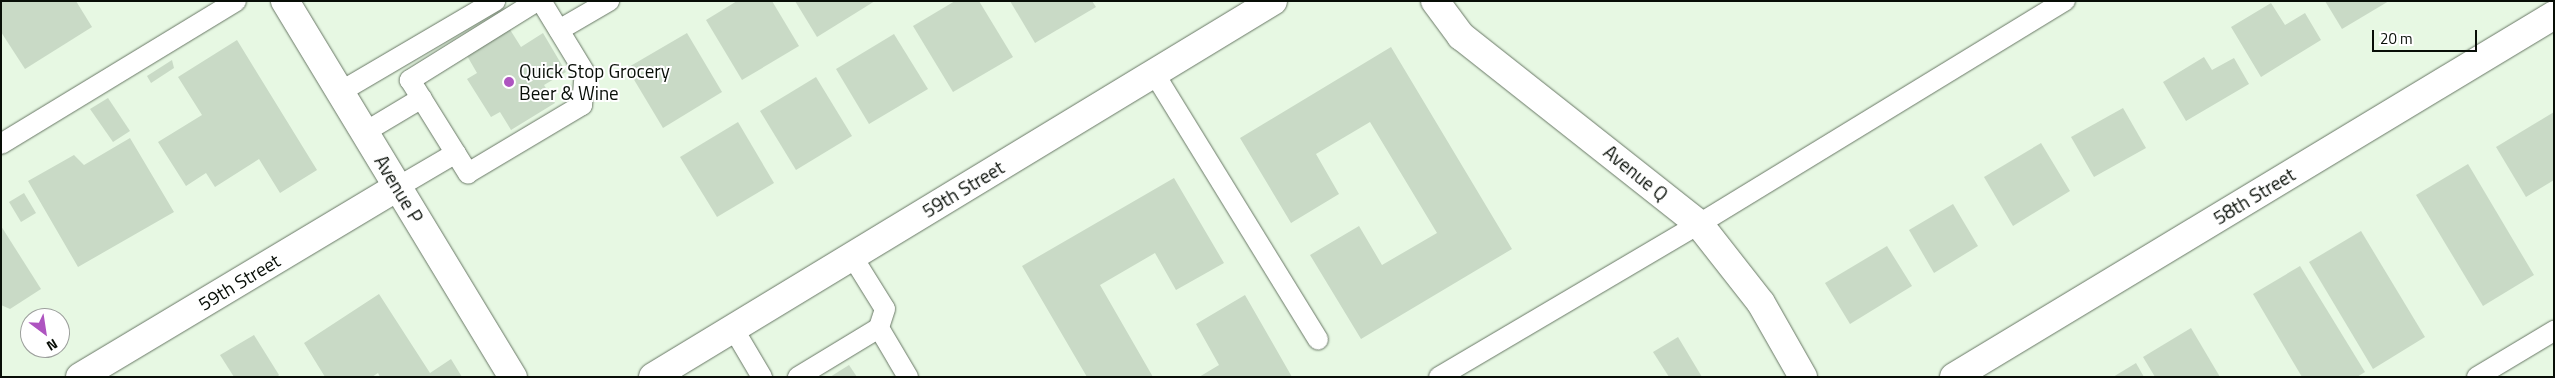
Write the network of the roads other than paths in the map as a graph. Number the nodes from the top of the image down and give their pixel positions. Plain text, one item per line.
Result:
1 (236, 1) edge
2 (285, 1) edge
3 (539, 1) edge
4 (608, 1) edge
5 (1272, 1) edge
6 (1435, 1) edge
7 (2065, 1) edge
8 (489, 5) edge
9 (1242, 9) edge
10 (2554, 15) edge
11 (494, 27) junction
12 (559, 30) junction
13 (397, 59) junction
14 (1154, 73) junction
15 (410, 80) junction
16 (340, 92) junction
17 (422, 98) junction
18 (365, 132) junction
19 (1, 144) edge
20 (456, 152) junction
21 (398, 187) junction
22 (1699, 224) junction
23 (852, 256) junction
24 (733, 328) junction
25 (879, 328) junction
26 (2554, 331) edge
27 (1318, 340) dead end
28 (80, 377) edge
29 (513, 377) edge
30 (653, 377) edge
31 (762, 377) edge
32 (798, 377) edge
33 (908, 377) edge
34 (1439, 377) edge
35 (1803, 377) edge
36 (1954, 377) edge
37 (2478, 377) edge

1 - 19 lane
2 - 16 street, Avenue P
3 - 11 lane
3 - 12 lane
4 - 12 lane
5 - 9 street, 59th Street
6 - 22 street, Avenue Q
7 - 22 lane
8 - 11 lane
8 - 13 lane
9 - 14 street, 59th Street
10 - 36 street, 58th Street
11 - 15 lane
12 - 20 lane
13 - 15 lane
13 - 16 lane
14 - 23 street, 59th Street
14 - 27 lane
15 - 17 lane
16 - 18 street, Avenue P
17 - 18 lane
17 - 20 lane
18 - 21 street, Avenue P
20 - 21 lane
21 - 28 street, 59th Street
21 - 29 street, Avenue P
22 - 34 lane
22 - 35 street, Avenue Q
23 - 24 street, 59th Street
23 - 25 lane
24 - 30 street, 59th Street
24 - 31 lane
25 - 32 lane
25 - 33 lane
26 - 37 lane

